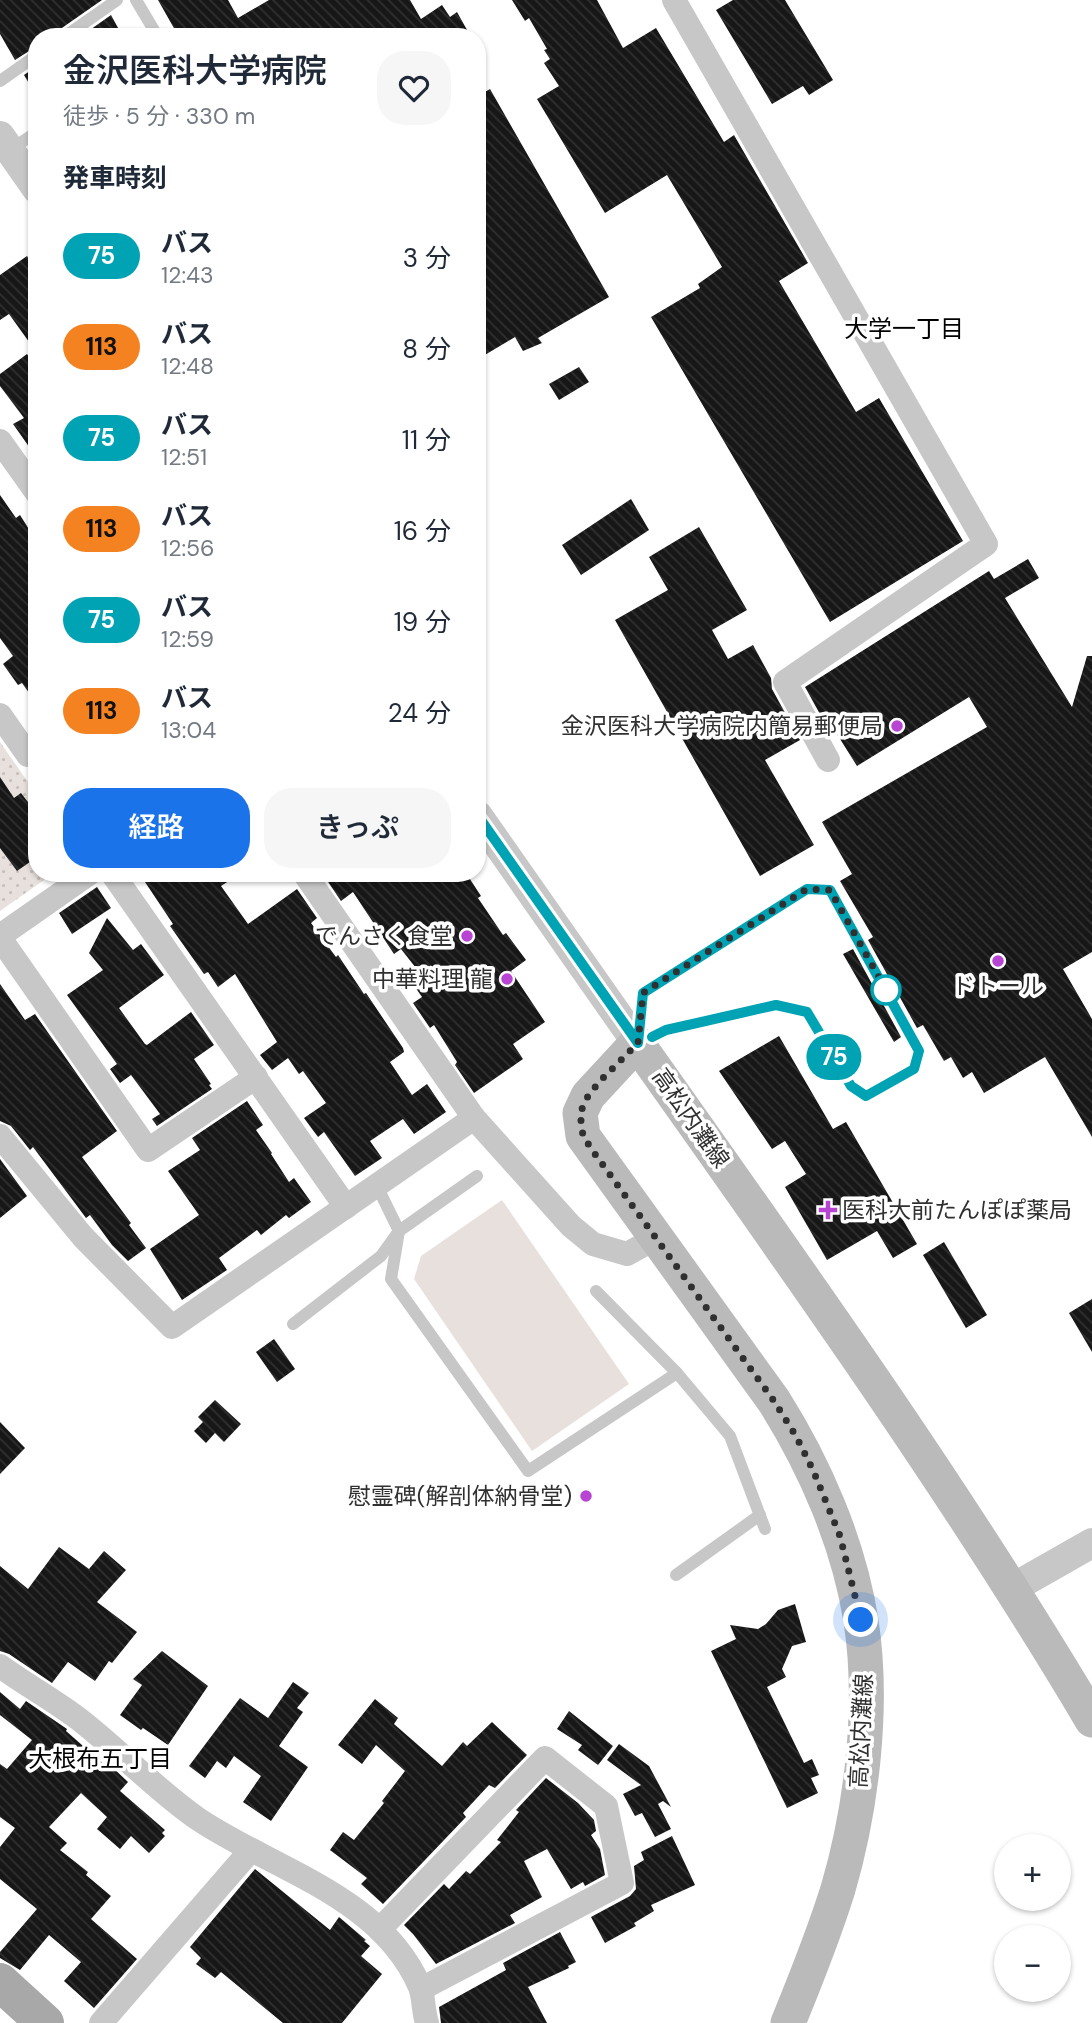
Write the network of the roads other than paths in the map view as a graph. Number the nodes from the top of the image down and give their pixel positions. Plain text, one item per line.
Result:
1 (117, 0) edge
2 (136, 0) edge
3 (674, 0) edge
4 (77, 28) edge
5 (153, 28) edge
6 (28, 61) edge
7 (0, 81) edge
8 (28, 135) edge
9 (5, 143) edge
10 (28, 176) edge
11 (0, 441) edge
12 (28, 480) edge
13 (0, 715) edge
14 (28, 750) edge
15 (828, 760) dead end
16 (486, 827) edge
17 (77, 882) edge
18 (117, 882) edge
19 (310, 882) edge
20 (0, 937) edge
21 (638, 1043) junction
22 (256, 1077) junction
23 (474, 1118) junction
24 (0, 1136) edge
25 (477, 1176) dead end
26 (377, 1186) junction
27 (346, 1207) junction
28 (399, 1231) junction
29 (656, 1238) junction
30 (596, 1291) dead end
31 (293, 1324) dead end
32 (677, 1373) junction
33 (760, 1515) junction
34 (765, 1529) dead end
35 (1092, 1542) edge
36 (676, 1575) dead end
37 (1013, 1588) junction
38 (0, 1666) edge
39 (1092, 1720) edge
40 (250, 1851) junction
41 (380, 1929) junction
42 (0, 1982) edge
43 (421, 1989) junction
44 (45, 2023) edge
45 (102, 2023) edge
46 (427, 2023) edge
47 (788, 2023) edge

1 - 4 lane
2 - 5 lane
3 - 15 street
6 - 7 lane
8 - 9 lane
9 - 10 street
11 - 12 street
13 - 14 street
16 - 21 street
17 - 20 street
18 - 22 street
19 - 23 street
20 - 22 street
21 - 21 lane
21 - 29 main road, 高松内灘線
21 - 37 main road, 高松内灘線
22 - 27 street
23 - 26 street
23 - 29 street
24 - 27 street
25 - 28 lane
26 - 27 street
26 - 28 lane
28 - 31 lane
28 - 32 lane
29 - 47 main road, 高松内灘線
30 - 32 lane
32 - 33 lane
33 - 34 lane
33 - 36 lane
35 - 37 street
37 - 39 main road, 高松内灘線
38 - 40 street
40 - 41 street
40 - 45 street
41 - 43 street
41 - 43 street
42 - 44 main road
43 - 46 street

